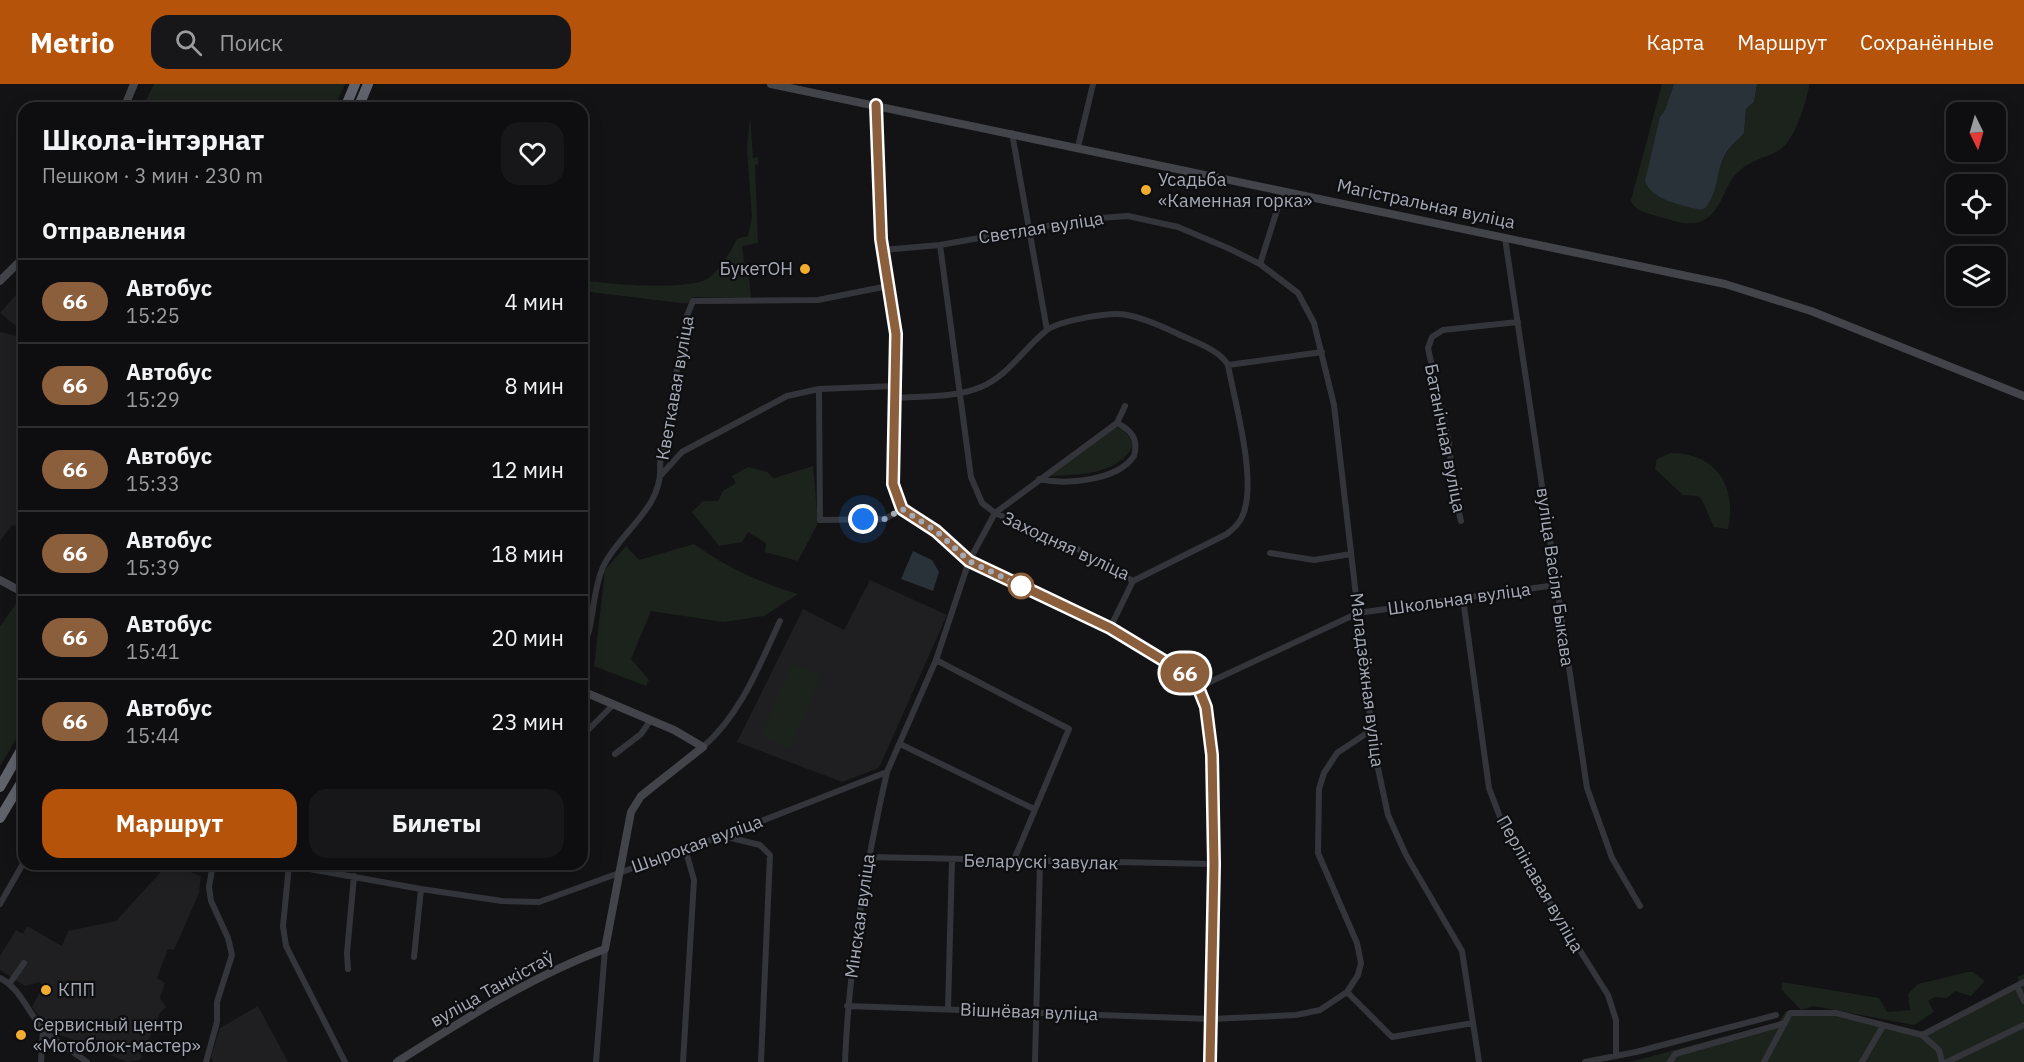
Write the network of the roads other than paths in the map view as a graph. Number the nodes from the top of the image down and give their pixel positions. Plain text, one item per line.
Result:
1 (134, 84) edge
2 (355, 84) edge
3 (368, 84) edge
4 (771, 84) edge
5 (1093, 84) edge
6 (126, 102) edge
7 (353, 102) edge
8 (354, 102) edge
9 (876, 105) junction
10 (1012, 133) junction
11 (1078, 147) junction
12 (1283, 191) junction
13 (1028, 230) junction
14 (1505, 238) junction
15 (940, 245) junction
16 (882, 250) junction
17 (18, 263) edge
18 (1260, 264) junction
19 (0, 281) edge
20 (888, 286) junction
21 (1518, 322) junction
22 (1047, 330) junction
23 (1322, 352) junction
24 (1228, 364) junction
25 (895, 386) junction
26 (819, 389) junction
27 (959, 393) junction
28 (2024, 396) edge
29 (895, 398) junction
30 (1125, 406) dead end
31 (1117, 423) junction
32 (661, 475) junction
33 (1039, 479) junction
34 (902, 509) junction
35 (995, 513) junction
36 (1461, 521) dead end
37 (1270, 553) dead end
38 (1351, 554) junction
39 (969, 561) junction
40 (0, 580) edge
41 (1133, 581) junction
42 (1556, 585) junction
43 (18, 590) edge
44 (1463, 599) junction
45 (1358, 613) junction
46 (780, 621) dead end
47 (1110, 628) junction
48 (588, 638) edge
49 (936, 660) junction
50 (1198, 687) junction
51 (588, 694) edge
52 (613, 705) junction
53 (650, 721) junction
54 (588, 730) edge
55 (1370, 730) junction
56 (900, 744) junction
57 (703, 747) junction
58 (615, 754) dead end
59 (18, 756) edge
60 (887, 772) junction
61 (0, 787) edge
62 (18, 787) edge
63 (1034, 809) junction
64 (0, 818) edge
65 (722, 836) junction
66 (685, 848) junction
67 (868, 857) junction
68 (952, 860) junction
69 (1013, 862) junction
70 (1040, 862) junction
71 (1214, 864) junction
72 (19, 870) edge
73 (211, 870) edge
74 (285, 870) edge
75 (316, 870) edge
76 (619, 872) junction
77 (354, 876) junction
78 (421, 889) junction
79 (0, 904) edge
80 (1640, 906) dead end
81 (605, 949) junction
82 (414, 957) dead end
83 (24, 963) dead end
84 (348, 969) dead end
85 (0, 978) edge
86 (2024, 982) edge
87 (10, 983) junction
88 (2017, 986) junction
89 (1347, 992) junction
90 (2024, 1001) edge
91 (847, 1006) junction
92 (948, 1009) junction
93 (1036, 1012) junction
94 (1776, 1015) dead end
95 (1211, 1019) junction
96 (1473, 1023) junction
97 (1785, 1023) junction
98 (2024, 1024) edge
99 (1883, 1026) junction
100 (43, 1030) junction
101 (1922, 1035) junction
102 (1616, 1054) junction
103 (41, 1062) edge
104 (87, 1062) edge
105 (206, 1062) edge
106 (345, 1062) edge
107 (397, 1062) edge
108 (596, 1062) edge
109 (683, 1062) edge
110 (761, 1062) edge
111 (845, 1062) edge
112 (1035, 1062) edge
113 (1210, 1062) edge
114 (1479, 1062) edge
115 (1584, 1062) edge
116 (1670, 1062) edge
117 (1764, 1062) edge
118 (1862, 1062) edge
119 (1942, 1062) edge
120 (1947, 1062) edge

1 - 6 street
2 - 7 highway
3 - 8 highway
4 - 9 street, Магістральная вуліца
5 - 11 street
9 - 10 street, Магістральная вуліца
9 - 16 street
10 - 11 street, Магістральная вуліца
10 - 13 street
11 - 12 street, Магістральная вуліца
12 - 14 street, Магістральная вуліца
12 - 18 street
13 - 15 street, Светлая вуліца
13 - 18 street, Светлая вуліца
13 - 22 street
14 - 21 street, вуліца Васіля Быкава
14 - 28 street, Магістральная вуліца
15 - 16 street, Светлая вуліца
15 - 27 street, Заходняя вуліца
16 - 20 street
17 - 19 street
18 - 23 street, Светлая вуліца
20 - 25 street
20 - 32 street, Кветкавая вуліца
21 - 36 street, Батанічная вуліца
21 - 42 street, вуліца Васіля Быкава
22 - 24 street
22 - 27 street
23 - 24 street
23 - 38 street, Маладзёжная вуліца
24 - 41 street, Заходняя вуліца
25 - 26 street
25 - 29 street
26 - 32 street
26 - 34 street
27 - 29 street
27 - 35 street, Заходняя вуліца
29 - 34 street
30 - 31 street
31 - 33 street
31 - 33 street
32 - 48 street, Кветкавая вуліца
33 - 35 street
34 - 39 street
35 - 39 street
35 - 41 street, Заходняя вуліца
37 - 38 street
38 - 45 street, Маладзёжная вуліца
39 - 47 street
39 - 49 street
40 - 43 street
41 - 47 street
42 - 44 street, Школьная вуліца
42 - 80 street, вуліца Васіля Быкава
44 - 45 street, Школьная вуліца
44 - 102 street, Перлінавая вуліца
45 - 50 street, Школьная вуліца
45 - 55 street, Маладзёжная вуліца
46 - 57 street
47 - 50 street
49 - 56 street
49 - 63 street
50 - 71 street
51 - 52 street
52 - 53 street
52 - 54 street
53 - 57 street
53 - 58 street
55 - 89 street
55 - 96 street, Маладзёжная вуліца
56 - 60 street
56 - 63 street
57 - 76 street
59 - 61 highway
60 - 65 street, Шырокая вуліца
60 - 67 street, Мінская вуліца
62 - 64 highway
63 - 69 street
65 - 66 street, Шырокая вуліца
65 - 110 street
66 - 76 street, Шырокая вуліца
66 - 109 street
67 - 68 street, Беларускі завулак
67 - 91 street, Мінская вуліца
68 - 69 street, Беларускі завулак
68 - 92 street
69 - 70 street, Беларускі завулак
70 - 71 street, Беларускі завулак
70 - 93 street
71 - 95 street
72 - 79 street
73 - 105 street
74 - 106 street
75 - 77 street, Шырокая вуліца
76 - 78 street, Шырокая вуліца
76 - 81 street
77 - 78 street, Шырокая вуліца
77 - 84 street
78 - 82 street
81 - 107 street, вуліца Танкістаў
81 - 108 street
83 - 87 street
85 - 87 street
86 - 88 street
87 - 100 street
88 - 90 street
88 - 101 street
89 - 95 street, Вішнёвая вуліца
89 - 96 street
91 - 92 street, Вішнёвая вуліца
91 - 111 street, Мінская вуліца
92 - 93 street, Вішнёвая вуліца
93 - 95 street, Вішнёвая вуліца
93 - 112 street
94 - 102 street
95 - 113 street
96 - 114 street, Маладзёжная вуліца
97 - 99 street
97 - 116 street
97 - 117 street
98 - 120 street
99 - 101 street
99 - 118 street
100 - 103 street
100 - 104 street
101 - 119 street
102 - 115 street

